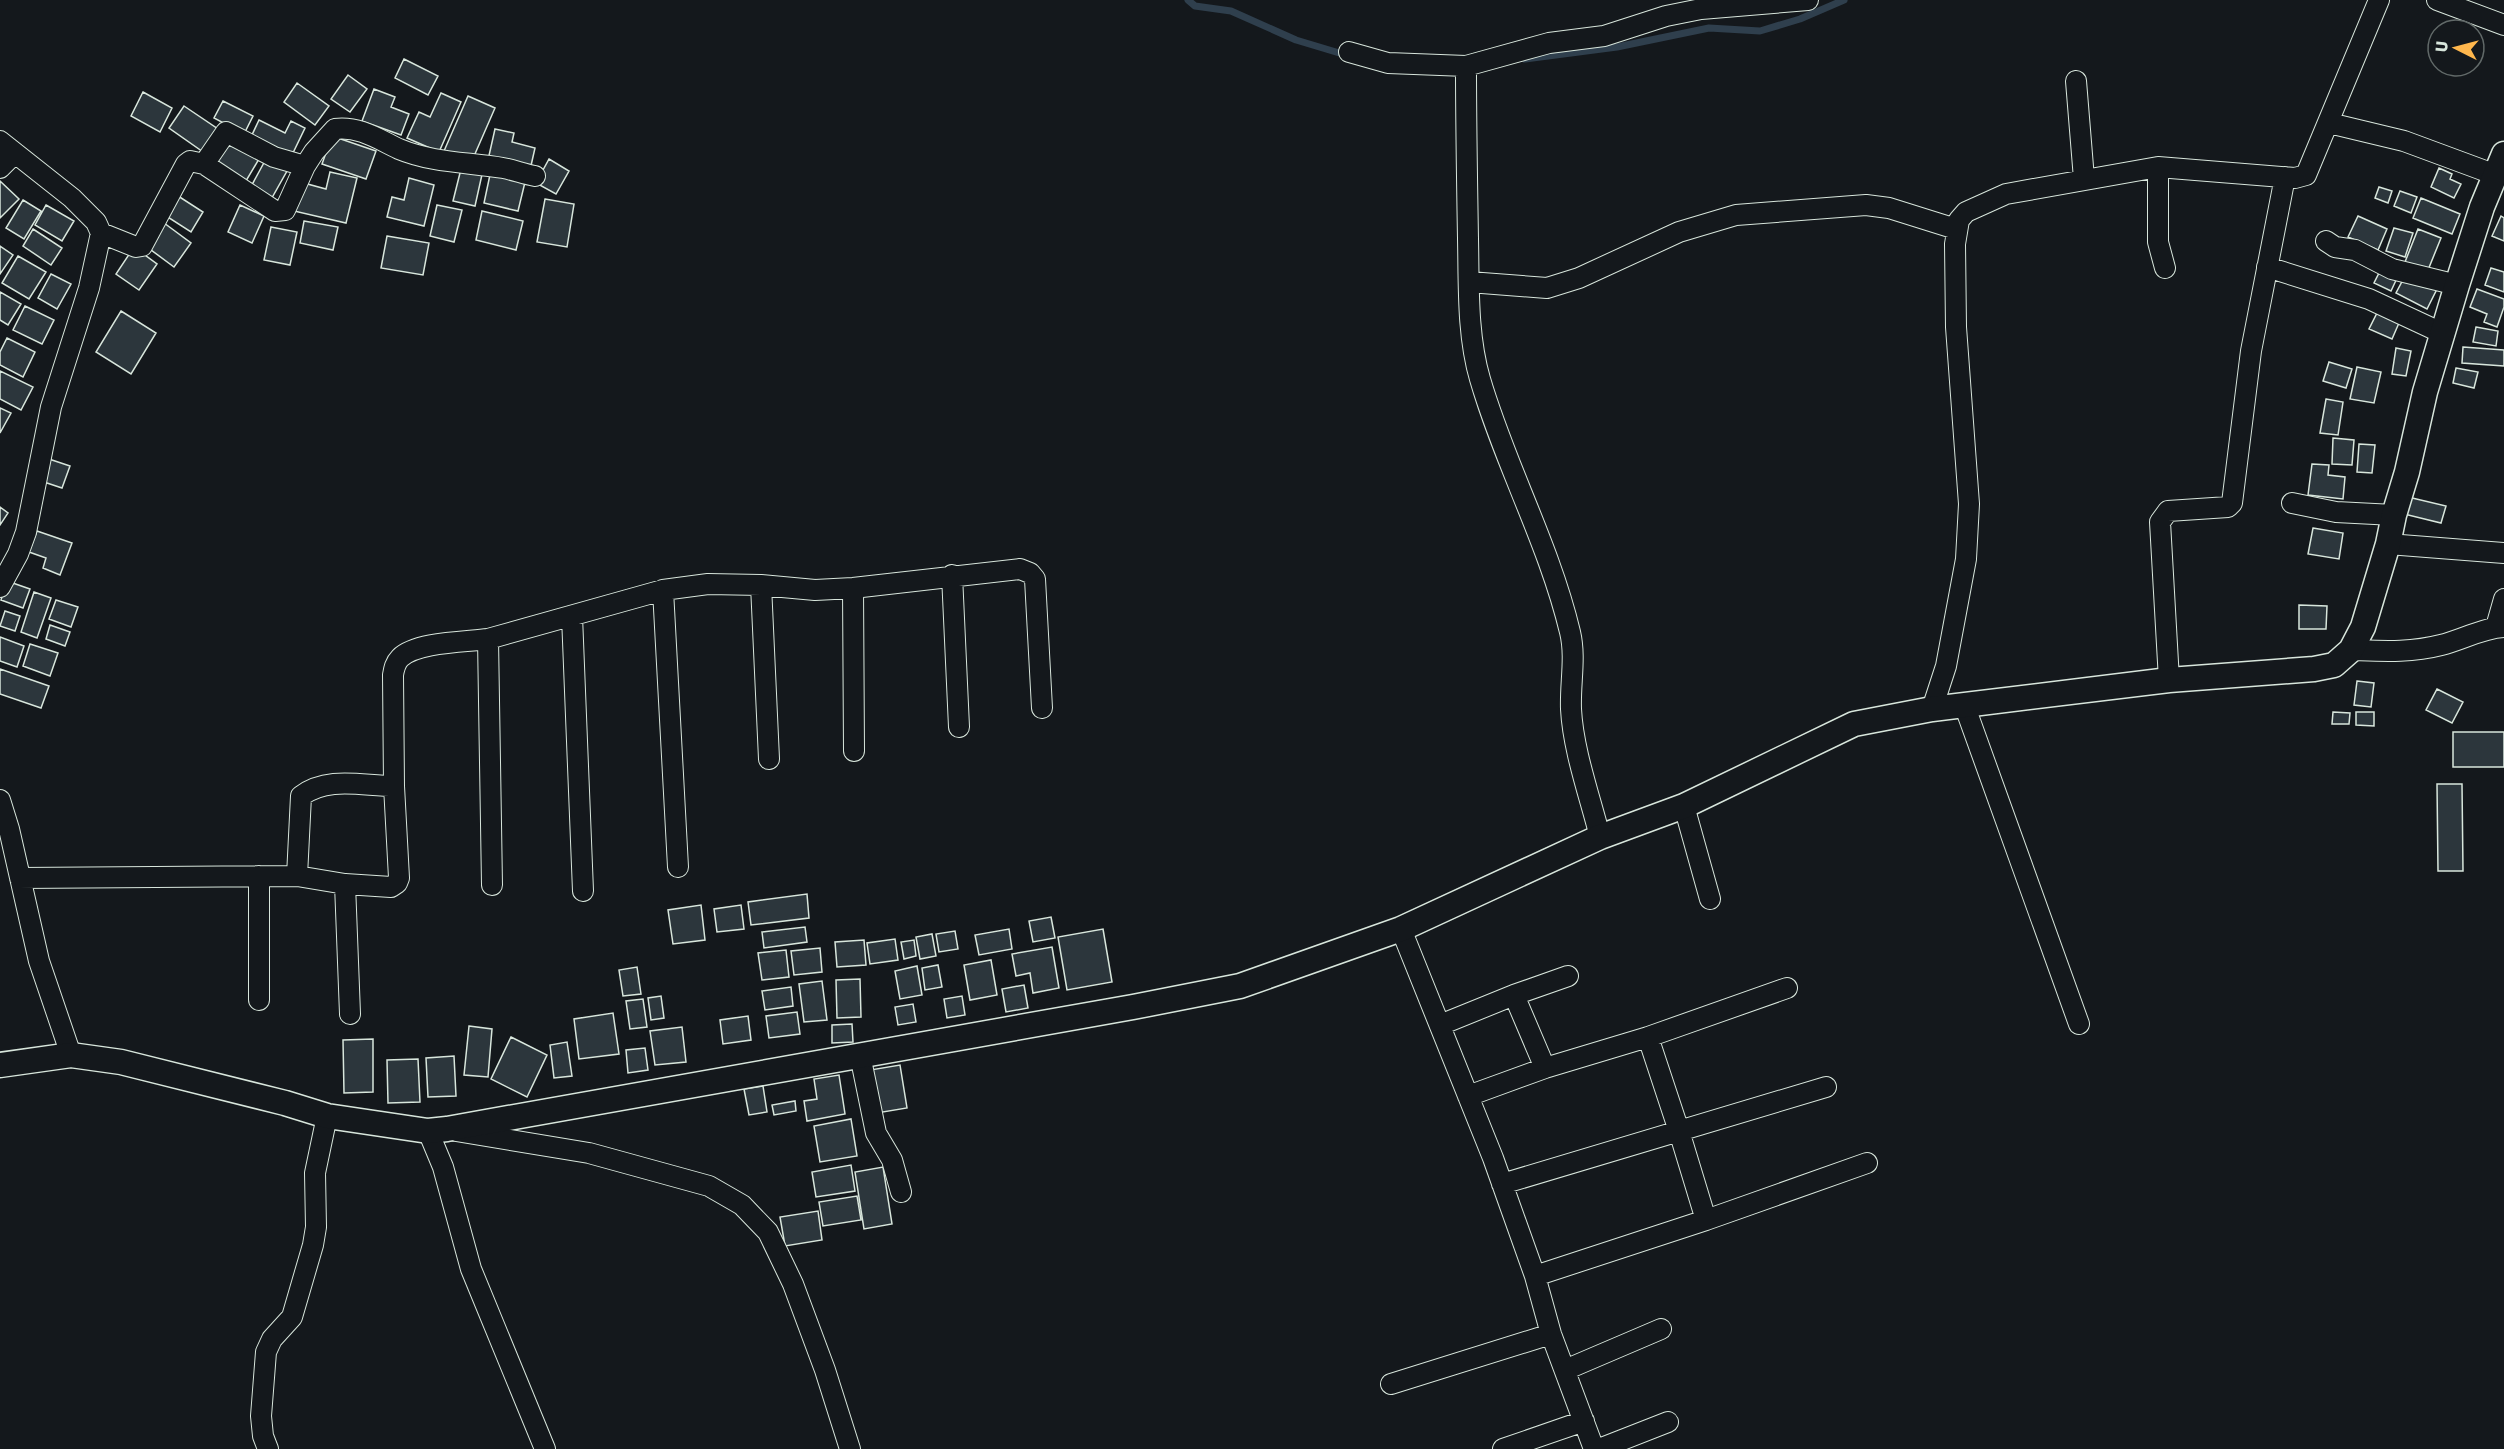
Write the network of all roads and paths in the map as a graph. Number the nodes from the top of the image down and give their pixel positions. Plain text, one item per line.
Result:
1 (1808, 0) edge
2 (2379, 0) edge
3 (2437, 0) edge
4 (2504, 25) edge
5 (1349, 52) dead end
6 (1466, 66) junction
7 (2076, 81) dead end
8 (2329, 123) junction
9 (8, 147) edge
10 (204, 164) junction
11 (2500, 165) edge
12 (305, 166) junction
13 (2158, 166) junction
14 (0, 168) edge
15 (535, 176) dead end
16 (2285, 177) junction
17 (2084, 179) junction
18 (1956, 229) junction
19 (101, 233) junction
20 (2326, 241) dead end
21 (2267, 267) junction
22 (2165, 268) dead end
23 (1469, 282) junction
24 (2457, 285) junction
25 (2444, 334) junction
26 (2292, 503) dead end
27 (2394, 515) junction
28 (2388, 544) junction
29 (2504, 553) edge
30 (952, 575) junction
31 (761, 585) junction
32 (0, 587) edge
33 (853, 588) junction
34 (663, 590) junction
35 (2504, 599) edge
36 (572, 616) junction
37 (2500, 627) edge
38 (488, 639) junction
39 (2351, 650) junction
40 (2169, 680) junction
41 (1965, 706) junction
42 (1042, 708) dead end
43 (1932, 709) junction
44 (959, 727) dead end
45 (854, 751) dead end
46 (769, 759) dead end
47 (394, 786) junction
48 (0, 801) edge
49 (1684, 806) junction
50 (1600, 837) junction
51 (678, 867) dead end
52 (259, 876) junction
53 (297, 876) junction
54 (20, 878) junction
55 (345, 884) junction
56 (492, 885) dead end
57 (582, 891) dead end
58 (1710, 899) dead end
59 (1401, 929) junction
60 (1568, 976) dead end
61 (1786, 988) dead end
62 (1514, 995) junction
63 (259, 1000) dead end
64 (350, 1014) dead end
65 (2079, 1024) dead end
66 (1440, 1025) junction
67 (1648, 1037) junction
68 (71, 1055) junction
69 (860, 1055) junction
70 (0, 1065) edge
71 (1545, 1068) junction
72 (1826, 1087) dead end
73 (1468, 1096) junction
74 (327, 1116) junction
75 (437, 1130) junction
76 (1679, 1131) junction
77 (1867, 1163) dead end
78 (1502, 1184) junction
79 (901, 1192) dead end
80 (1706, 1220) junction
81 (1535, 1276) junction
82 (1661, 1329) dead end
83 (1551, 1334) junction
84 (1565, 1370) junction
85 (1391, 1384) dead end
86 (1584, 1421) junction
87 (1668, 1422) dead end
88 (268, 1449) edge
89 (545, 1449) edge
90 (850, 1449) edge
91 (1503, 1449) edge
92 (1594, 1449) edge
93 (1599, 1449) edge

1 - 6 street
2 - 8 street
3 - 4 street
5 - 6 street
6 - 23 street
7 - 17 street
8 - 11 street
8 - 16 street
9 - 14 street
9 - 19 street
10 - 12 street
10 - 12 street
10 - 19 street
11 - 24 street
12 - 15 street
13 - 16 street
13 - 17 street
13 - 22 street
16 - 21 street
17 - 18 street
18 - 23 street
18 - 43 street
19 - 32 street
20 - 24 street
21 - 25 street
21 - 40 street
23 - 50 street
24 - 25 street
25 - 27 street
26 - 27 street
27 - 28 street
28 - 29 street
28 - 39 street
30 - 33 street
30 - 42 street
30 - 44 street
31 - 33 street
31 - 34 street
31 - 46 street
33 - 45 street
34 - 36 street
34 - 51 street
35 - 37 street
36 - 38 street
36 - 57 street
37 - 39 street
38 - 47 street
38 - 56 street
39 - 40 street
40 - 41 street
41 - 43 street
41 - 65 street
43 - 49 street
47 - 53 street
47 - 55 street
48 - 54 street
49 - 50 street
49 - 58 street
50 - 59 street
52 - 53 street
52 - 54 street
52 - 63 street
53 - 55 street
54 - 68 street
55 - 64 street
59 - 66 street
59 - 69 street
60 - 62 street
61 - 67 street
62 - 66 street
62 - 71 street
66 - 73 street
67 - 71 street
67 - 76 street
68 - 70 street
68 - 74 street
69 - 75 street
69 - 79 street
71 - 73 street
72 - 76 street
73 - 78 street
74 - 75 street
74 - 88 street
75 - 89 street
75 - 90 street
76 - 78 street
76 - 80 street
77 - 80 street
78 - 81 street
80 - 81 street
81 - 83 street
82 - 84 street
83 - 84 street
83 - 85 street
84 - 86 street
86 - 91 street
86 - 92 street
87 - 93 street

